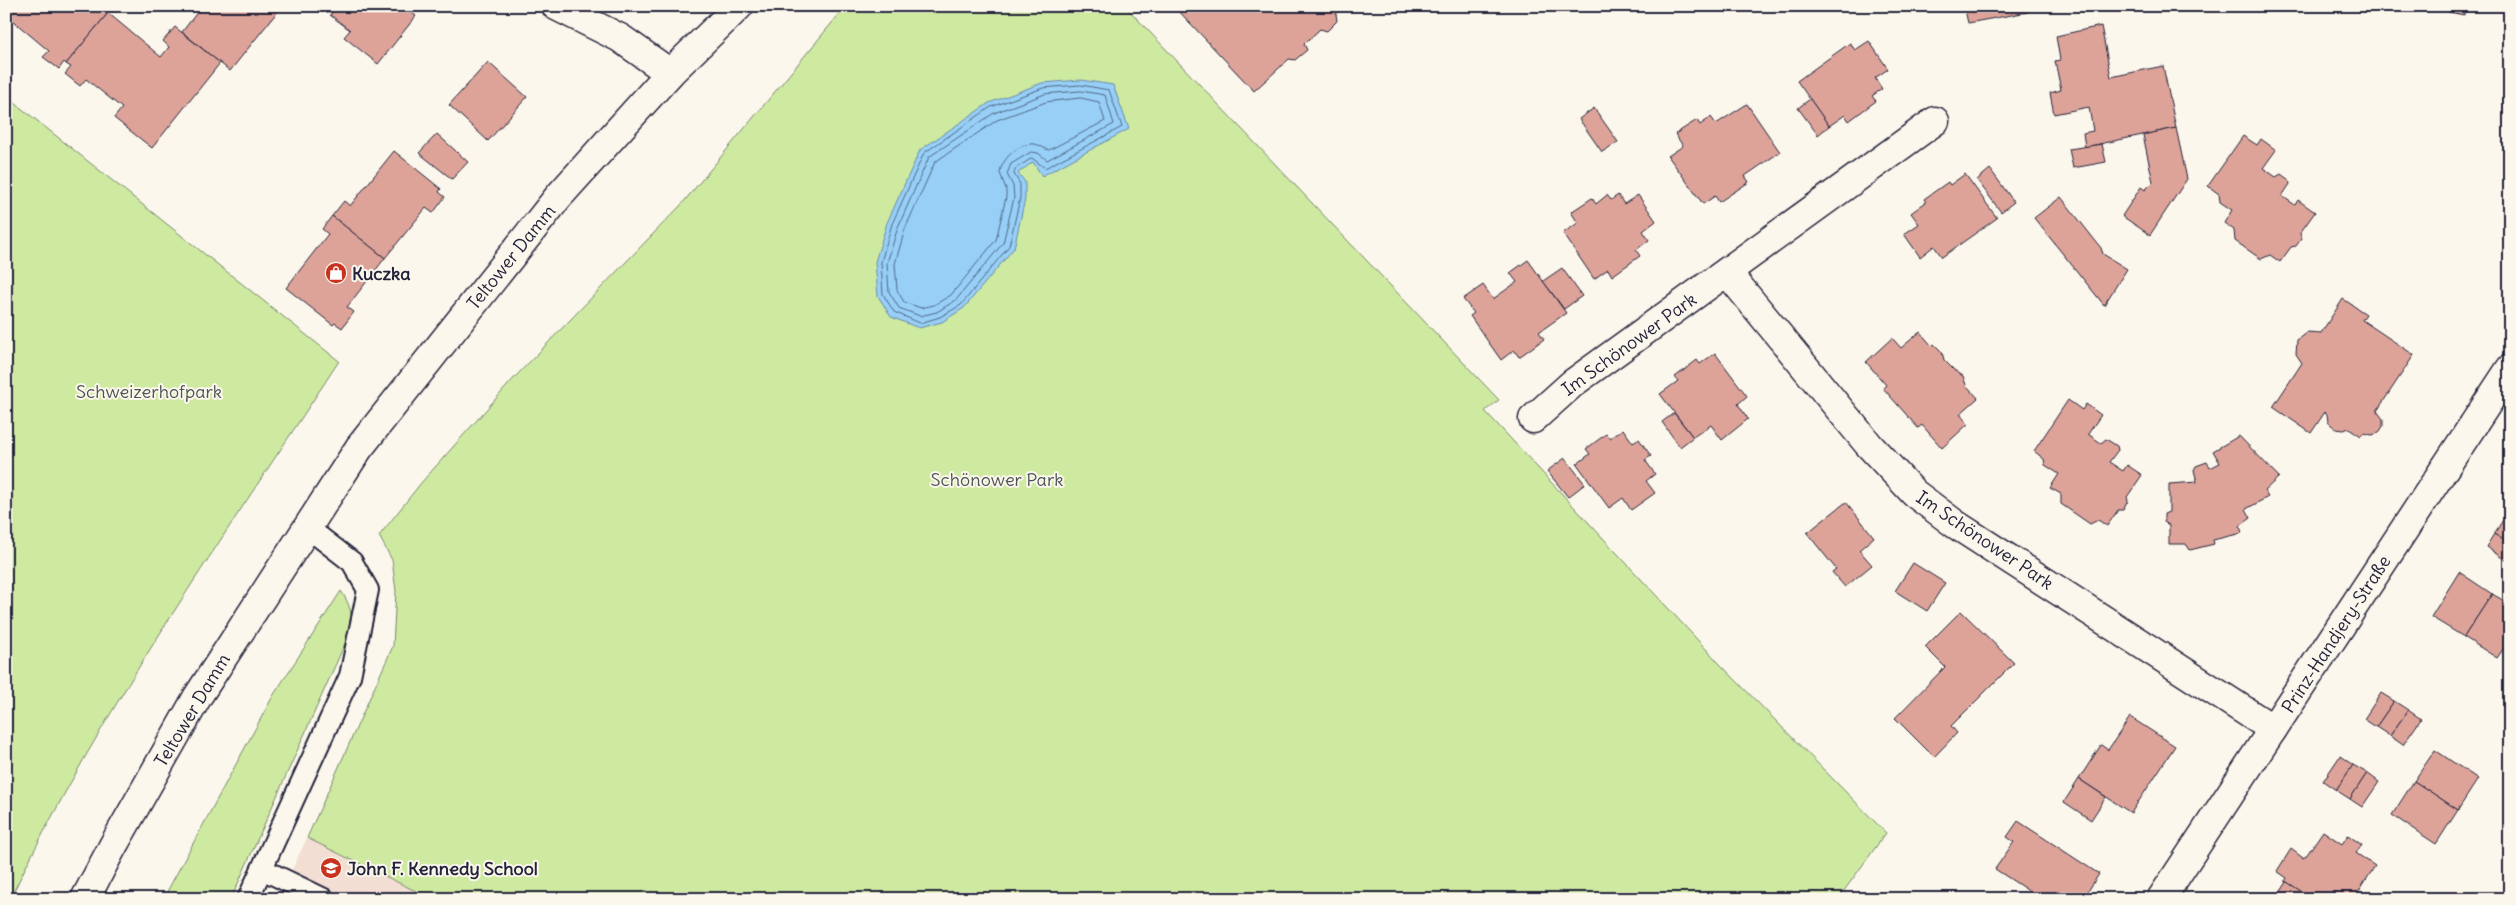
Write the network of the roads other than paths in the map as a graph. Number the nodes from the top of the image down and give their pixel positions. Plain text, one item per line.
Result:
1 (556, 6) edge
2 (739, 6) edge
3 (670, 74) junction
4 (1935, 121) dead end
5 (1727, 272) junction
6 (2510, 369) edge
7 (1533, 420) dead end
8 (308, 528) junction
9 (2273, 729) junction
10 (262, 868) junction
11 (86, 899) edge
12 (248, 899) edge
13 (324, 899) edge
14 (2161, 899) edge

1 - 3 street
2 - 3 street, Teltower Damm
3 - 8 street, Teltower Damm
4 - 5 street, Im Schönower Park
5 - 7 street, Im Schönower Park
5 - 9 street, Im Schönower Park
6 - 9 street, Prinz-Handjery-Straße
8 - 10 lane
8 - 11 street, Teltower Damm
9 - 14 street, Prinz-Handjery-Straße
10 - 12 lane
10 - 13 lane

